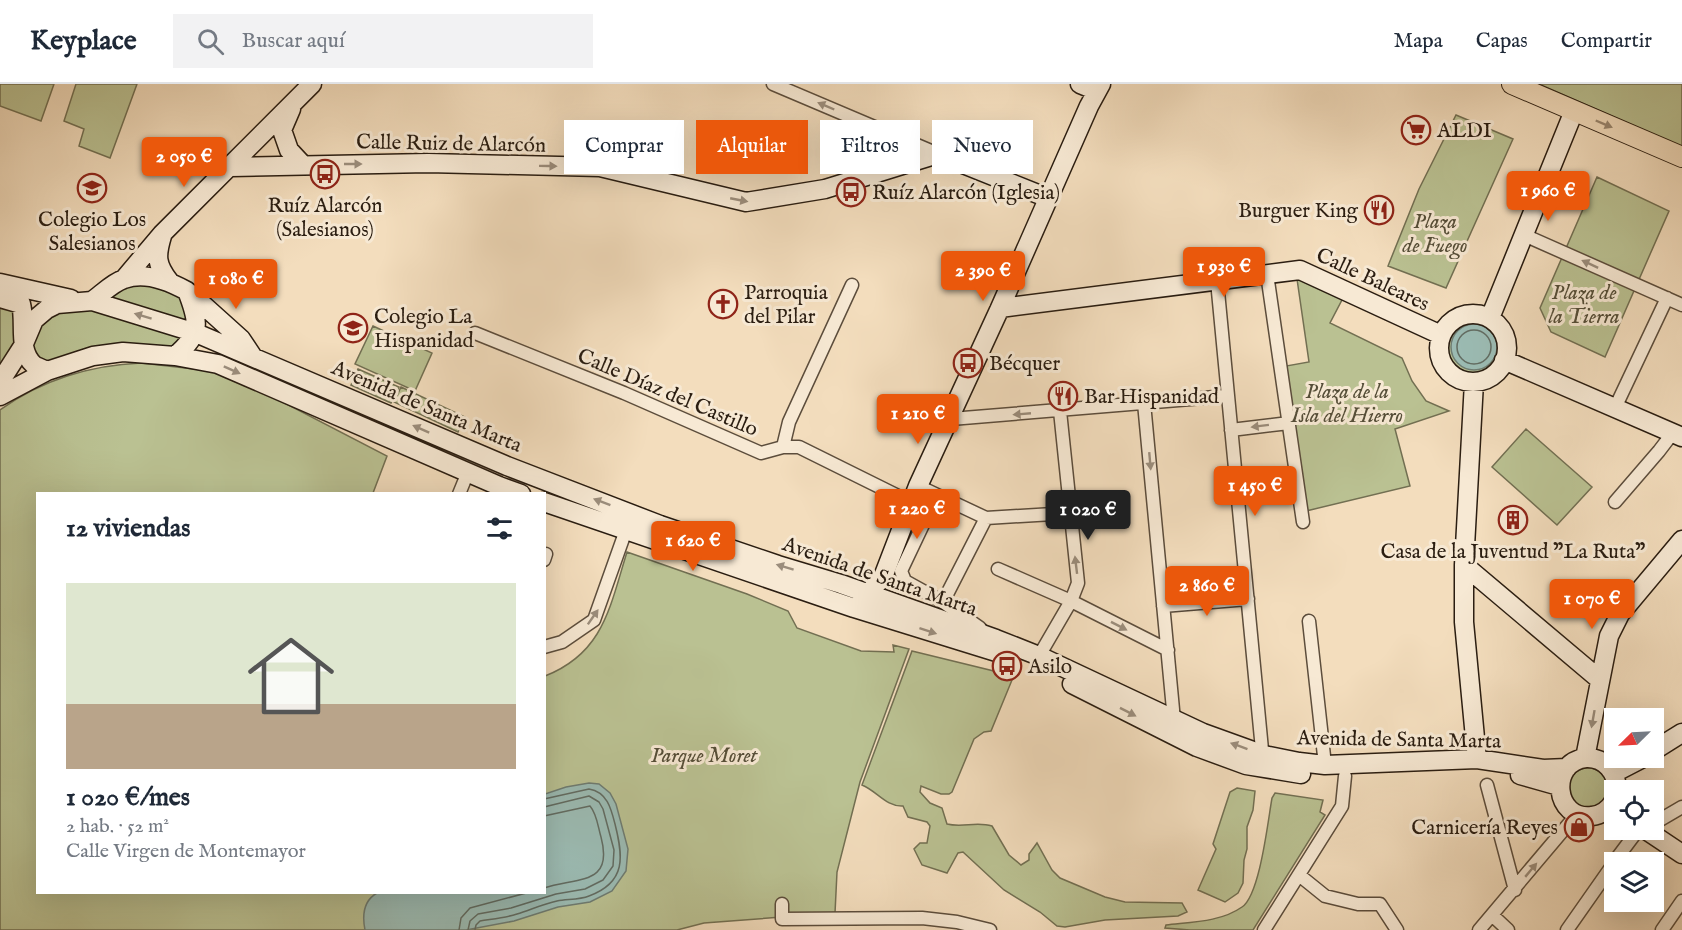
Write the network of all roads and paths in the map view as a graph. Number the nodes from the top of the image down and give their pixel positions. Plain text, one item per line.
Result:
1 (312, 84) edge
2 (773, 84) edge
3 (1512, 84) edge
4 (1093, 86) edge
5 (294, 102) junction
6 (1574, 111) junction
7 (858, 120) edge
8 (1682, 157) edge
9 (302, 164) junction
10 (231, 167) junction
11 (873, 174) edge
12 (988, 174) edge
13 (1048, 198) junction
14 (162, 234) junction
15 (1524, 235) junction
16 (1267, 274) junction
17 (124, 279) junction
18 (169, 281) junction
19 (1217, 281) junction
20 (0, 283) edge
21 (852, 285) dead end
22 (187, 291) junction
23 (3, 297) edge
24 (1667, 298) junction
25 (88, 302) junction
26 (1682, 305) edge
27 (1000, 308) junction
28 (1490, 318) junction
29 (196, 333) junction
30 (476, 333) dead end
31 (1441, 335) junction
32 (23, 346) junction
33 (175, 356) junction
34 (253, 357) junction
35 (1504, 360) junction
36 (47, 371) junction
37 (0, 382) edge
38 (1474, 382) junction
39 (0, 396) edge
40 (1227, 396) junction
41 (1144, 403) junction
42 (1615, 408) junction
43 (1060, 411) junction
44 (951, 419) junction
45 (1289, 423) junction
46 (1231, 430) junction
47 (1677, 436) edge
48 (783, 447) junction
49 (468, 472) junction
50 (460, 492) edge
51 (516, 492) edge
52 (914, 494) junction
53 (937, 495) junction
54 (1615, 502) dead end
55 (546, 503) edge
56 (1070, 513) junction
57 (986, 518) junction
58 (1303, 522) dead end
59 (626, 530) junction
60 (1682, 540) edge
61 (1464, 565) junction
62 (998, 569) dead end
63 (873, 583) junction
64 (1248, 599) junction
65 (1071, 601) junction
66 (944, 602) junction
67 (1164, 606) junction
68 (854, 608) junction
69 (873, 613) junction
70 (1309, 621) dead end
71 (996, 639) junction
72 (546, 646) edge
73 (1168, 650) junction
74 (1037, 660) junction
75 (1599, 679) junction
76 (1171, 726) junction
77 (1682, 733) edge
78 (1664, 744) edge
79 (1585, 758) junction
80 (1478, 759) junction
81 (1263, 762) junction
82 (1325, 765) junction
83 (1567, 768) junction
84 (1635, 768) edge
85 (1345, 776) junction
86 (1609, 780) edge
87 (1626, 780) edge
88 (1487, 785) dead end
89 (1559, 786) junction
90 (1682, 807) edge
91 (1604, 812) edge
92 (1576, 814) junction
93 (1664, 818) edge
94 (1661, 840) edge
95 (1682, 854) edge
96 (1299, 875) junction
97 (1604, 877) edge
98 (1515, 890) junction
99 (1682, 901) edge
100 (782, 904) dead end
101 (1492, 915) junction
102 (990, 930) edge
103 (1264, 930) edge
104 (1397, 930) edge
105 (1479, 930) edge
106 (1508, 930) edge
107 (1567, 930) edge
108 (1662, 930) edge

1 - 5 main road
7 -> 2 street
3 - 6 main road
4 - 13 main road
5 - 9 main road
5 - 10 main road
6 -> 8 main road
6 - 15 main road
9 - 10 main road, Calle Ruiz de Alarcón
9 -> 11 main road, Calle Ruiz de Alarcón
10 - 14 main road
12 - 13 main road
13 - 27 main road
14 - 17 main road
14 - 18 main road
24 -> 15 street
15 - 28 main road
16 - 19 main road, Calle Baleares
16 - 31 main road, Calle Baleares
16 - 45 street
17 - 18 main road
17 - 25 main road
18 - 22 main road
19 - 27 main road, Calle Baleares
19 - 40 street
20 - 25 main road
21 - 48 street
22 - 29 main road
22 - 34 main road
23 - 32 main road
24 - 26 street
24 - 42 street
29 -> 25 main road, Avenida de Santa Marta
25 - 32 main road, Avenida de Santa Marta
27 - 44 main road
28 - 31 main road
28 - 35 main road
29 - 33 main road
29 - 34 main road, Avenida de Santa Marta
30 - 48 street, Calle Díaz del Castillo
31 - 38 main road
32 - 36 main road
32 - 37 main road, Avenida de Santa Marta
33 - 36 main road
33 -> 49 main road
63 -> 34 main road, Avenida de Santa Marta
35 - 38 main road
35 - 42 main road
36 - 39 main road
38 - 61 main road
40 - 41 street
40 - 46 street
41 - 43 street
41 -> 67 street
42 - 47 main road
43 -> 44 street
43 - 56 street
44 - 52 main road
45 -> 46 street
45 - 58 street
46 - 64 street
47 - 54 street
48 - 52 street, Calle Díaz del Castillo
49 - 50 street
49 - 51 main road
52 - 53 street, Calle Díaz del Castillo
52 - 63 main road
53 - 57 street, Calle Díaz del Castillo
53 - 66 street
55 - 59 main road, Avenida de Santa Marta
56 - 57 street
65 -> 56 street
57 - 66 street
59 - 68 main road, Avenida de Santa Marta
72 -> 59 street
60 - 75 main road
61 - 75 main road
61 - 80 main road
62 - 65 street
63 - 68 main road
63 - 69 main road
63 - 71 main road, Avenida de Santa Marta
64 - 67 street
64 - 81 street
65 -> 73 street
65 - 74 street
66 - 71 street
67 - 73 street
68 - 69 main road, Avenida de Santa Marta
69 -> 74 main road, Avenida de Santa Marta
70 - 82 street
71 - 74 main road, Avenida de Santa Marta
73 - 76 street
74 - 76 main road, Avenida de Santa Marta
75 -> 79 main road
76 - 81 main road, Avenida de Santa Marta
77 - 78 main road
79 - 83 main road
79 - 86 main road
80 - 82 main road, Avenida de Santa Marta
80 - 83 main road, Avenida de Santa Marta
81 - 82 main road, Avenida de Santa Marta
81 - 85 main road, Avenida de Santa Marta
83 - 89 main road
84 - 87 main road
85 - 89 main road, Avenida de Santa Marta
85 - 96 street
88 - 98 street
89 - 92 main road
90 - 93 street
91 - 92 main road
98 -> 92 street
94 - 95 main road
96 - 103 street
96 - 104 street
97 - 107 street
98 - 101 street
99 - 108 street
100 - 102 street
101 - 105 street
101 - 106 street

